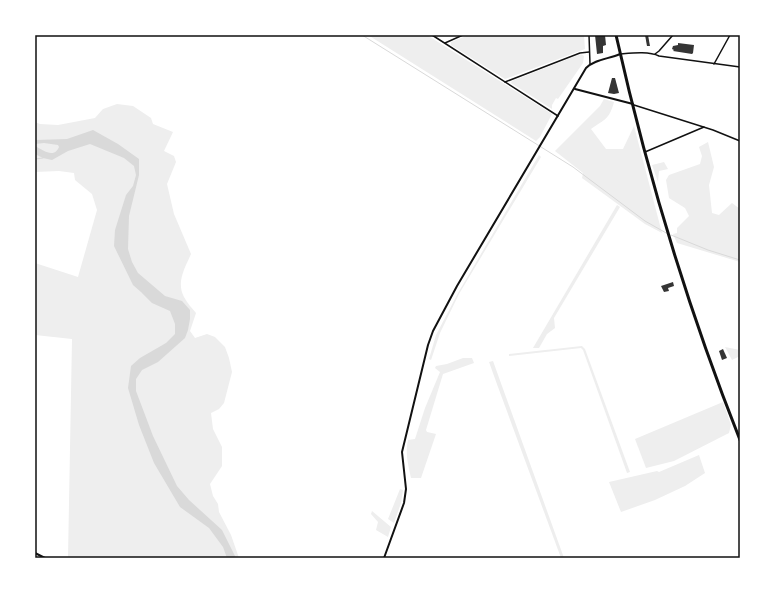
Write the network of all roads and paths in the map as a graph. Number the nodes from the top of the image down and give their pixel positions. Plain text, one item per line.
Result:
1 (432, 35) edge
2 (463, 35) edge
3 (589, 35) edge
4 (616, 35) edge
5 (673, 35) edge
6 (730, 35) edge
7 (444, 43) junction
8 (589, 52) junction
9 (620, 54) junction
10 (655, 54) junction
11 (590, 64) junction
12 (714, 64) junction
13 (740, 67) edge
14 (505, 82) junction
15 (574, 89) junction
16 (633, 104) junction
17 (558, 116) junction
18 (704, 127) junction
19 (740, 141) edge
20 (645, 152) junction
21 (740, 440) edge
22 (35, 553) edge
23 (45, 558) edge
24 (384, 558) edge

1 - 7 street
2 - 7 street
3 - 8 street
4 - 9 main road
5 - 10 street
6 - 12 street
7 - 14 street
8 - 11 street
8 - 14 street
9 - 10 street
9 - 11 street
9 - 16 main road
10 - 12 street
11 - 15 street
12 - 13 street
14 - 17 street
15 - 16 street
15 - 17 street
16 - 18 street
16 - 20 main road
17 - 24 street
18 - 19 street
18 - 20 street
20 - 21 main road
22 - 23 street

